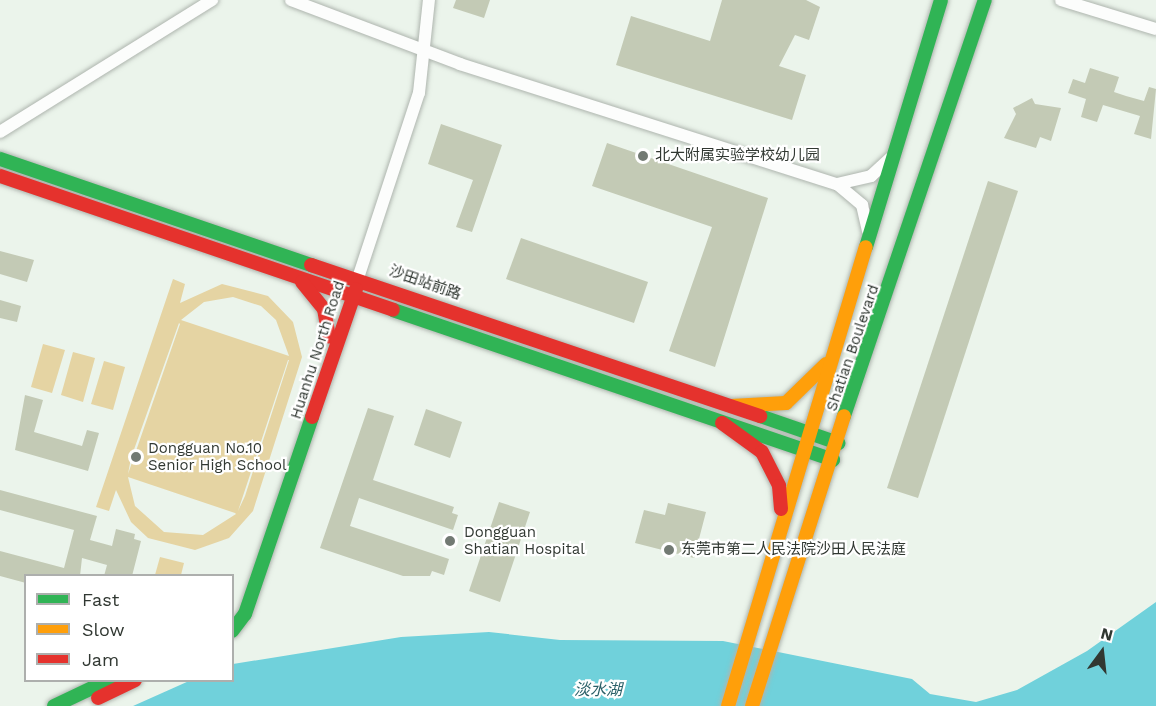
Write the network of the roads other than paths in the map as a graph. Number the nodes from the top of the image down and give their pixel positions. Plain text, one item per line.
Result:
1 (212, 0) edge
2 (291, 0) edge
3 (429, 0) edge
4 (940, 0) edge
5 (985, 0) edge
6 (1061, 0) edge
7 (1156, 29) edge
8 (425, 52) junction
9 (0, 132) edge
10 (892, 156) junction
11 (0, 159) edge
12 (0, 176) edge
13 (837, 184) junction
14 (869, 233) junction
15 (296, 278) junction
16 (358, 278) junction
17 (349, 296) junction
18 (329, 337) junction
19 (836, 346) junction
20 (731, 406) junction
21 (722, 423) junction
22 (809, 433) junction
23 (838, 443) junction
24 (804, 450) junction
25 (832, 460) junction
26 (780, 524) junction
27 (234, 606) edge
28 (234, 628) edge
29 (107, 682) edge
30 (133, 682) edge
31 (54, 706) edge
32 (80, 706) edge
33 (728, 706) edge
34 (752, 706) edge

1 - 9 street
2 - 8 street
3 - 8 street
4 - 10 street, Shatian Boulevard
5 - 23 street, Shatian Boulevard
6 - 7 street
8 - 13 street
8 - 16 street
10 - 13 street
10 - 14 street, Shatian Boulevard
11 - 16 street, 沙田站前路
12 - 15 street
13 - 14 street
14 - 19 street, Shatian Boulevard
15 - 17 street
15 - 18 street
16 - 17 street, Huanhu North Road
16 - 20 street, 沙田站前路
17 - 18 street, Huanhu North Road
17 - 21 street
17 - 28 street, Huanhu North Road
18 - 27 street, Huanhu North Road
19 - 20 street
19 - 22 street, Shatian Boulevard
20 - 22 street, 沙田站前路
21 - 24 street
21 - 26 street
22 - 23 street, 沙田站前路
22 - 24 street, Shatian Boulevard
23 - 25 street, Shatian Boulevard
24 - 25 street
24 - 26 street, Shatian Boulevard
25 - 34 street, Shatian Boulevard
26 - 33 street, Shatian Boulevard
29 - 31 street
30 - 32 street

